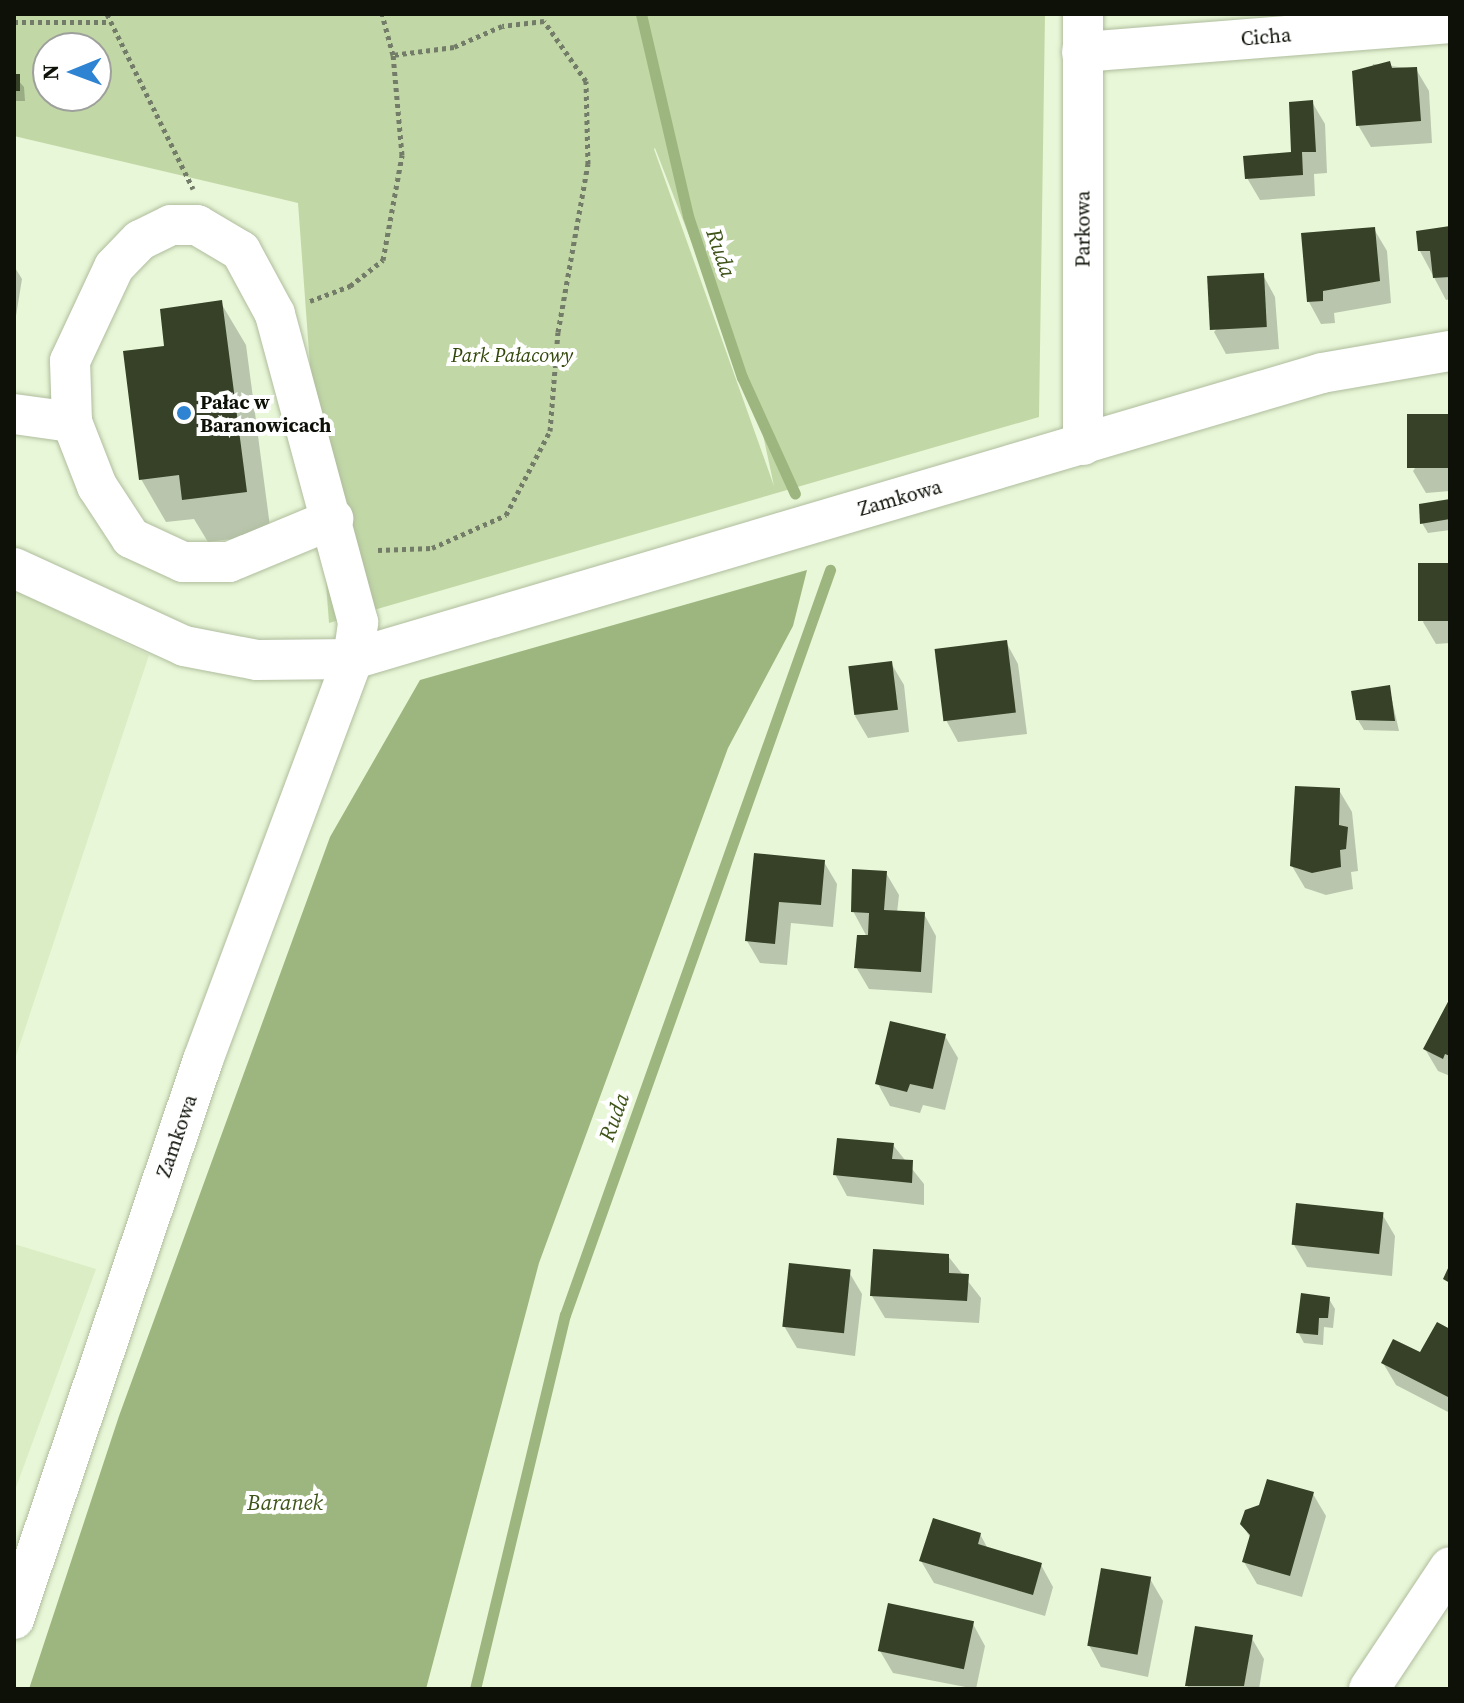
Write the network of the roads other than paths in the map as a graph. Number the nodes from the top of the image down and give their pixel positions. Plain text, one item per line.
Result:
1 (1450, 23) edge
2 (1083, 33) edge
3 (1450, 351) edge
4 (14, 414) edge
5 (72, 422) junction
6 (1083, 445) junction
7 (337, 534) junction
8 (14, 568) edge
9 (353, 659) junction
10 (1444, 1585) edge
11 (14, 1619) edge
12 (1369, 1689) edge

1 - 2 street, Cicha
2 - 6 street, Parkowa
3 - 6 street, Zamkowa
4 - 5 street
5 - 7 street
5 - 7 street
6 - 9 street, Zamkowa
7 - 9 street
8 - 9 street, Zamkowa
9 - 11 street, Zamkowa
10 - 12 street

